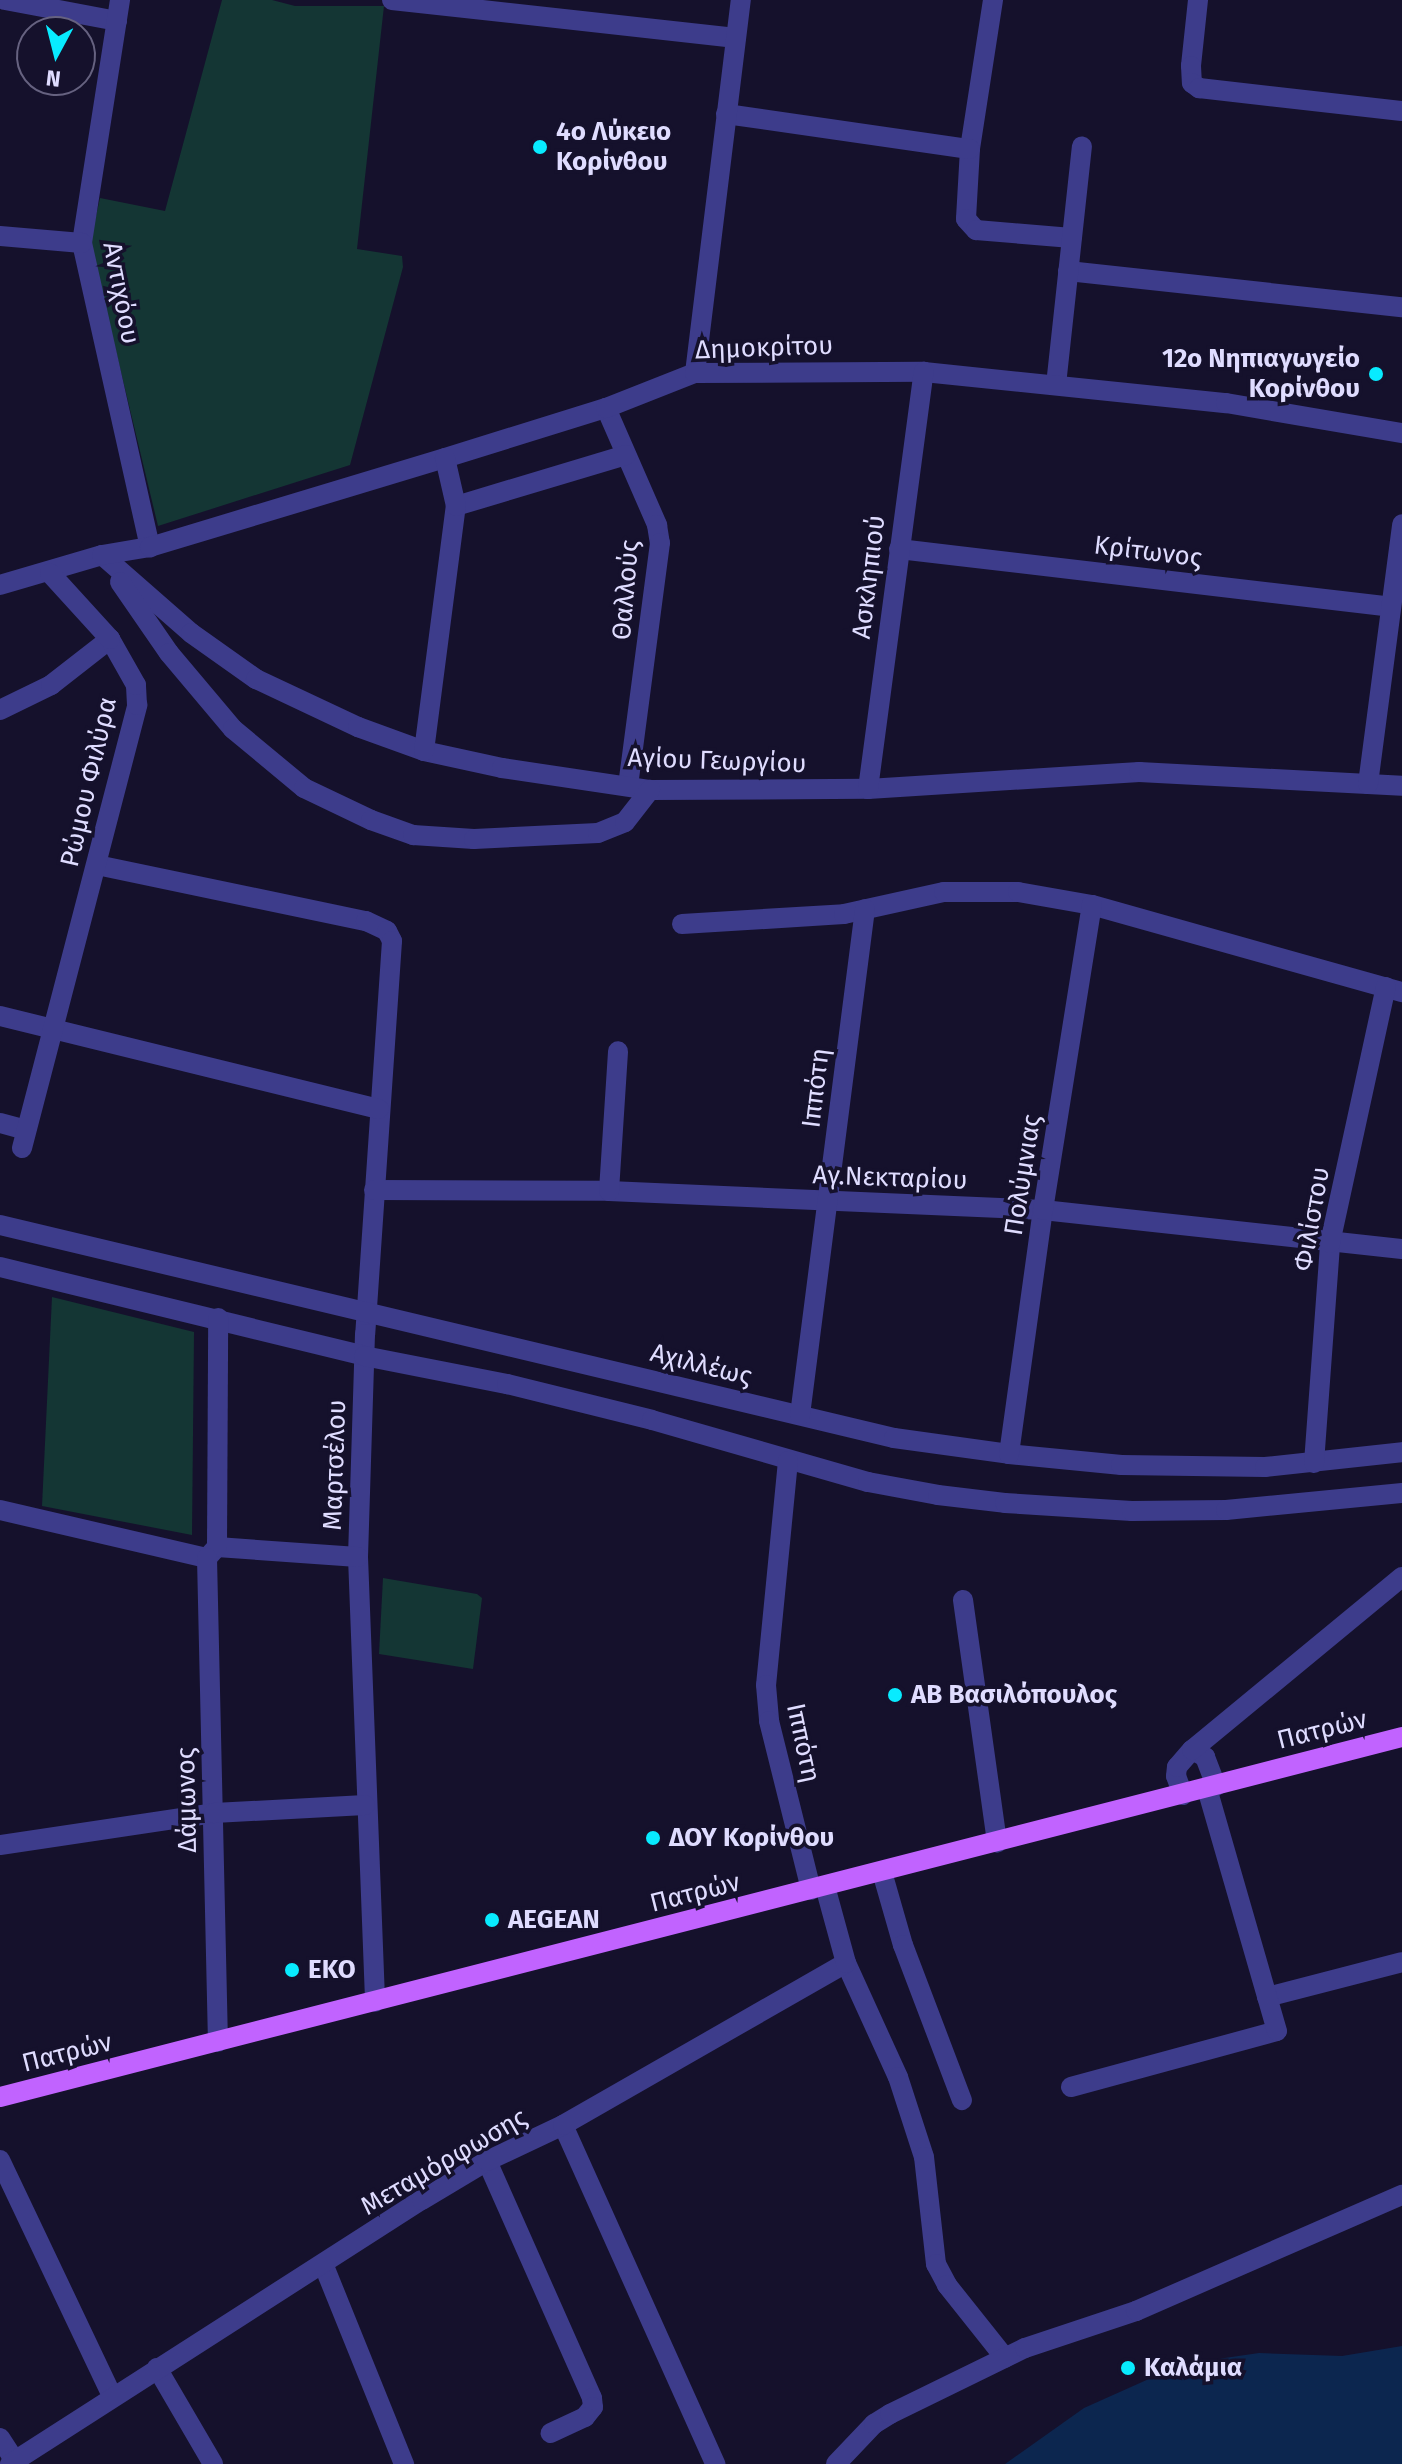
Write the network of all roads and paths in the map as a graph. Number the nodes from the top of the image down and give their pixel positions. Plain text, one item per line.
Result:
1 (5, 0) edge
2 (120, 0) edge
3 (392, 0) edge
4 (741, 0) edge
5 (993, 0) edge
6 (1198, 0) edge
7 (117, 21) junction
8 (736, 38) junction
9 (1402, 111) edge
10 (726, 114) junction
11 (1082, 146) dead end
12 (970, 149) junction
13 (0, 236) edge
14 (1072, 238) junction
15 (82, 243) junction
16 (1068, 271) junction
17 (1402, 307) edge
18 (924, 372) junction
19 (695, 373) junction
20 (1056, 385) junction
21 (606, 408) junction
22 (1402, 433) edge
23 (626, 455) junction
24 (445, 458) junction
25 (456, 506) junction
26 (1402, 524) edge
27 (150, 547) junction
28 (899, 549) junction
29 (102, 555) junction
30 (50, 573) junction
31 (0, 585) edge
32 (1391, 607) junction
33 (110, 639) junction
34 (0, 710) edge
35 (424, 751) junction
36 (1368, 784) junction
37 (628, 786) junction
38 (1402, 786) edge
39 (868, 789) junction
40 (650, 790) junction
41 (97, 865) junction
42 (1092, 905) junction
43 (865, 909) junction
44 (682, 924) dead end
45 (1394, 989) edge
46 (0, 1016) edge
47 (51, 1027) junction
48 (618, 1051) dead end
49 (379, 1109) junction
50 (0, 1123) edge
51 (374, 1190) junction
52 (609, 1191) junction
53 (828, 1201) junction
54 (1043, 1210) junction
55 (0, 1225) edge
56 (1330, 1243) junction
57 (1402, 1249) edge
58 (0, 1267) edge
59 (366, 1311) junction
60 (218, 1318) junction
61 (364, 1356) junction
62 (800, 1415) junction
63 (1402, 1452) edge
64 (1009, 1454) junction
65 (788, 1461) junction
66 (1314, 1463) junction
67 (1402, 1493) edge
68 (0, 1510) edge
69 (212, 1552) junction
70 (358, 1557) junction
71 (1402, 1577) edge
72 (963, 1600) dead end
73 (1402, 1737) edge
74 (1192, 1750) junction
75 (1212, 1787) junction
76 (1183, 1795) junction
77 (365, 1805) junction
78 (214, 1813) junction
79 (997, 1843) junction
80 (0, 1845) edge
81 (882, 1872) junction
82 (818, 1888) junction
83 (1402, 1962) edge
84 (846, 1963) junction
85 (1267, 1997) junction
86 (375, 2002) junction
87 (218, 2042) junction
88 (1071, 2087) dead end
89 (0, 2097) edge
90 (962, 2100) dead end
91 (563, 2125) junction
92 (0, 2160) edge
93 (487, 2161) junction
94 (1402, 2195) edge
95 (324, 2266) junction
96 (1005, 2358) junction
97 (157, 2368) junction
98 (112, 2396) junction
99 (551, 2433) dead end
100 (0, 2438) edge
101 (14, 2463) edge
102 (213, 2464) edge
103 (404, 2464) edge
104 (715, 2464) edge
105 (836, 2464) edge

1 - 7 street
2 - 7 street, Αντιχόου
3 - 8 street
4 - 8 street
5 - 12 street
6 - 9 street
7 - 15 street, Αντιχόου
8 - 10 street
10 - 12 street
10 - 19 street
11 - 14 street
12 - 14 street
13 - 15 street
14 - 16 street
15 - 27 street, Αντιχόου
16 - 17 street
16 - 20 street
18 - 19 street, Δημοκρίτου
18 - 20 street, Δημοκρίτου
18 - 28 street, Ασκληπιού
19 - 21 street, Δημοκρίτου
20 - 22 street, Δημοκρίτου
21 - 23 street, Θαλλούς
21 - 24 street, Δημοκρίτου
23 - 25 street
23 - 37 street, Θαλλούς
24 - 25 street
24 - 27 street, Δημοκρίτου
25 - 35 street
26 - 32 street
27 - 29 street, Δημοκρίτου
28 - 32 street, Κρίτωνος
28 - 39 street, Ασκληπιού
29 - 30 street
29 - 35 street, Αγίου Γεωργίου
29 - 40 street
30 - 31 street
30 - 33 street, Ρώμου Φιλύρα
32 - 36 street
33 - 34 street
33 - 41 street, Ρώμου Φιλύρα
35 - 37 street, Αγίου Γεωργίου
36 - 38 street, Αγίου Γεωργίου
36 - 39 street, Αγίου Γεωργίου
37 - 40 street, Αγίου Γεωργίου
39 - 40 street, Αγίου Γεωργίου
41 - 47 street, Ρώμου Φιλύρα
41 - 49 street, Μαρτσέλου
42 - 43 street
42 - 45 street
42 - 54 street, Πολύμνιας
43 - 44 street
43 - 53 street, Ιππότη
45 - 56 street, Φιλίστου
46 - 47 street
47 - 49 street
47 - 50 street, Ρώμου Φιλύρα
48 - 52 street
49 - 51 street, Μαρτσέλου
51 - 52 street, Αγ.Νεκταρίου
51 - 59 street, Μαρτσέλου
52 - 53 street, Αγ.Νεκταρίου
53 - 54 street, Αγ.Νεκταρίου
53 - 62 street, Ιππότη
54 - 56 street, Αγ.Νεκταρίου
54 - 64 street, Πολύμνιας
55 - 59 street, Αχιλλέως
56 - 57 street, Αγ.Νεκταρίου
56 - 66 street, Φιλίστου
58 - 60 street
59 - 61 street, Μαρτσέλου
59 - 62 street, Αχιλλέως
60 - 61 street
60 - 69 street, Δάμωνος
61 - 65 street
61 - 70 street, Μαρτσέλου
62 - 64 street, Αχιλλέως
63 - 66 street, Αχιλλέως
64 - 66 street, Αχιλλέως
65 - 67 street
65 - 82 street, Ιππότη
68 - 69 street
69 - 70 street
69 - 78 street, Δάμωνος
70 - 77 street, Μαρτσέλου
71 - 74 street
72 - 79 street
73 - 75 main road, Πατρών
74 - 75 street
74 - 76 street
75 - 76 main road, Πατρών
75 - 85 street
76 - 79 main road, Πατρών
77 - 78 street
77 - 86 street, Μαρτσέλου
78 - 80 street
78 - 87 street, Δάμωνος
79 - 81 main road, Πατρών
81 - 82 main road, Πατρών
81 - 90 street
82 - 84 street
82 - 86 main road, Πατρών
83 - 85 street
84 - 91 street, Μεταμόρφωσης
84 - 96 street
85 - 88 street
86 - 87 main road, Πατρών
87 - 89 main road, Πατρών
91 - 93 street, Μεταμόρφωσης
91 - 104 street
92 - 98 street
93 - 95 street, Μεταμόρφωσης
93 - 99 street
94 - 96 street
95 - 97 street, Μεταμόρφωσης
95 - 103 street
96 - 105 street
97 - 98 street, Μεταμόρφωσης
97 - 102 street
98 - 101 street, Μεταμόρφωσης
100 - 101 street

